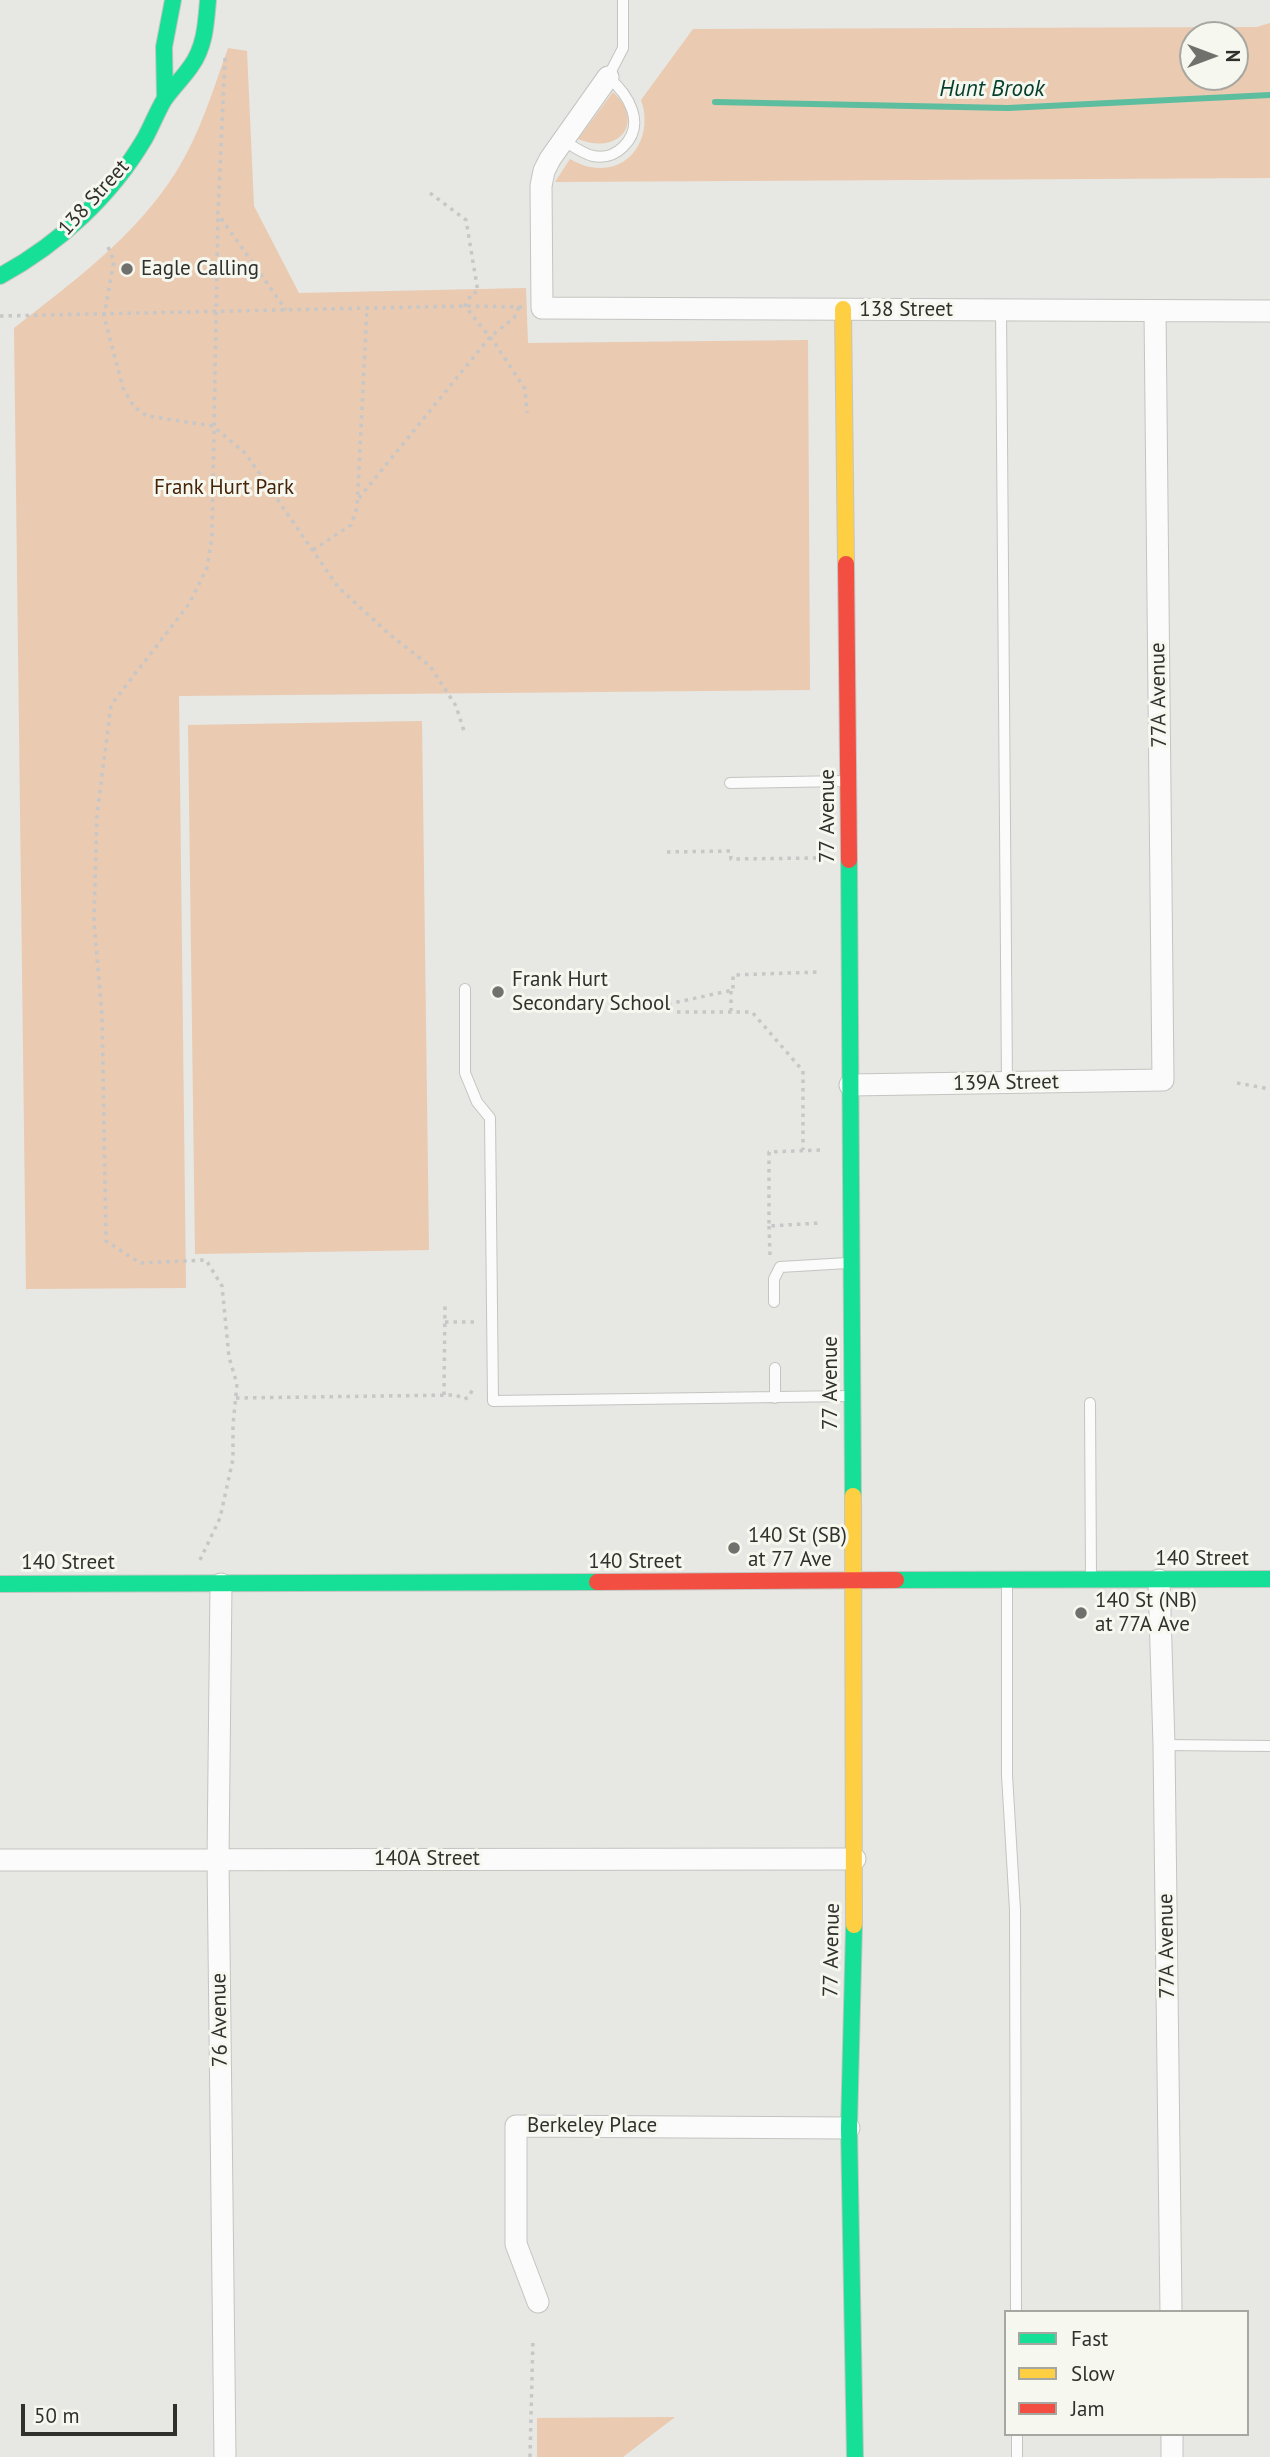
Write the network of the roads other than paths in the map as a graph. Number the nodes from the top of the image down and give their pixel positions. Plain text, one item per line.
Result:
1 (173, 0) edge
2 (208, 0) edge
3 (623, 0) edge
4 (608, 77) junction
5 (165, 98) junction
6 (564, 141) junction
7 (0, 276) edge
8 (843, 309) junction
9 (1001, 310) junction
10 (1155, 311) junction
11 (1270, 311) edge
12 (849, 781) junction
13 (730, 783) dead end
14 (465, 989) dead end
15 (1163, 1080) joint
16 (1007, 1083) junction
17 (850, 1085) junction
18 (851, 1263) junction
19 (774, 1301) dead end
20 (775, 1368) dead end
21 (852, 1396) junction
22 (775, 1398) junction
23 (1090, 1403) dead end
24 (1270, 1579) edge
25 (1159, 1580) junction
26 (1007, 1581) junction
27 (1091, 1581) junction
28 (854, 1582) junction
29 (0, 1584) edge
30 (221, 1584) junction
31 (1164, 1745) junction
32 (1270, 1746) edge
33 (218, 1859) junction
34 (855, 1859) junction
35 (0, 1860) edge
36 (849, 2128) junction
37 (538, 2302) dead end
38 (1016, 2310) edge
39 (1171, 2310) edge
40 (1017, 2436) edge
41 (1172, 2436) edge
42 (225, 2457) edge
43 (855, 2457) edge
44 (1017, 2457) edge
45 (1172, 2457) edge

1 - 5 street
2 - 5 street
3 - 4 lane
4 - 6 street
4 - 6 lane
5 - 7 street, 138 Street
6 - 8 street, 138 Street
8 - 9 street, 138 Street
8 - 12 street, 77 Avenue
9 - 10 street, 138 Street
9 - 16 lane
10 - 11 street, 138 Street
10 - 15 street, 77A Avenue
12 - 13 lane
12 - 17 street, 77 Avenue
14 - 22 lane
15 - 16 street, 139A Street
16 - 17 street, 139A Street
17 - 18 street, 77 Avenue
18 - 19 lane
18 - 21 street, 77 Avenue
20 - 22 lane
21 - 22 lane
21 - 28 street, 77 Avenue
23 - 27 lane
24 - 25 street, 140 Street
25 - 27 street, 140 Street
25 - 31 street, 77A Avenue
26 - 27 street, 140 Street
26 - 28 street, 140 Street
26 - 38 lane
28 - 30 street, 140 Street
28 - 34 street, 77 Avenue
29 - 30 street, 140 Street
30 - 33 street, 76 Avenue
31 - 32 lane
31 - 39 street, 77A Avenue
33 - 34 street, 140A Street
33 - 35 street, 140A Street
33 - 42 street, 76 Avenue
34 - 36 street, 77 Avenue
36 - 37 street, Berkeley Place
36 - 43 street, 77 Avenue
40 - 44 lane
41 - 45 street

